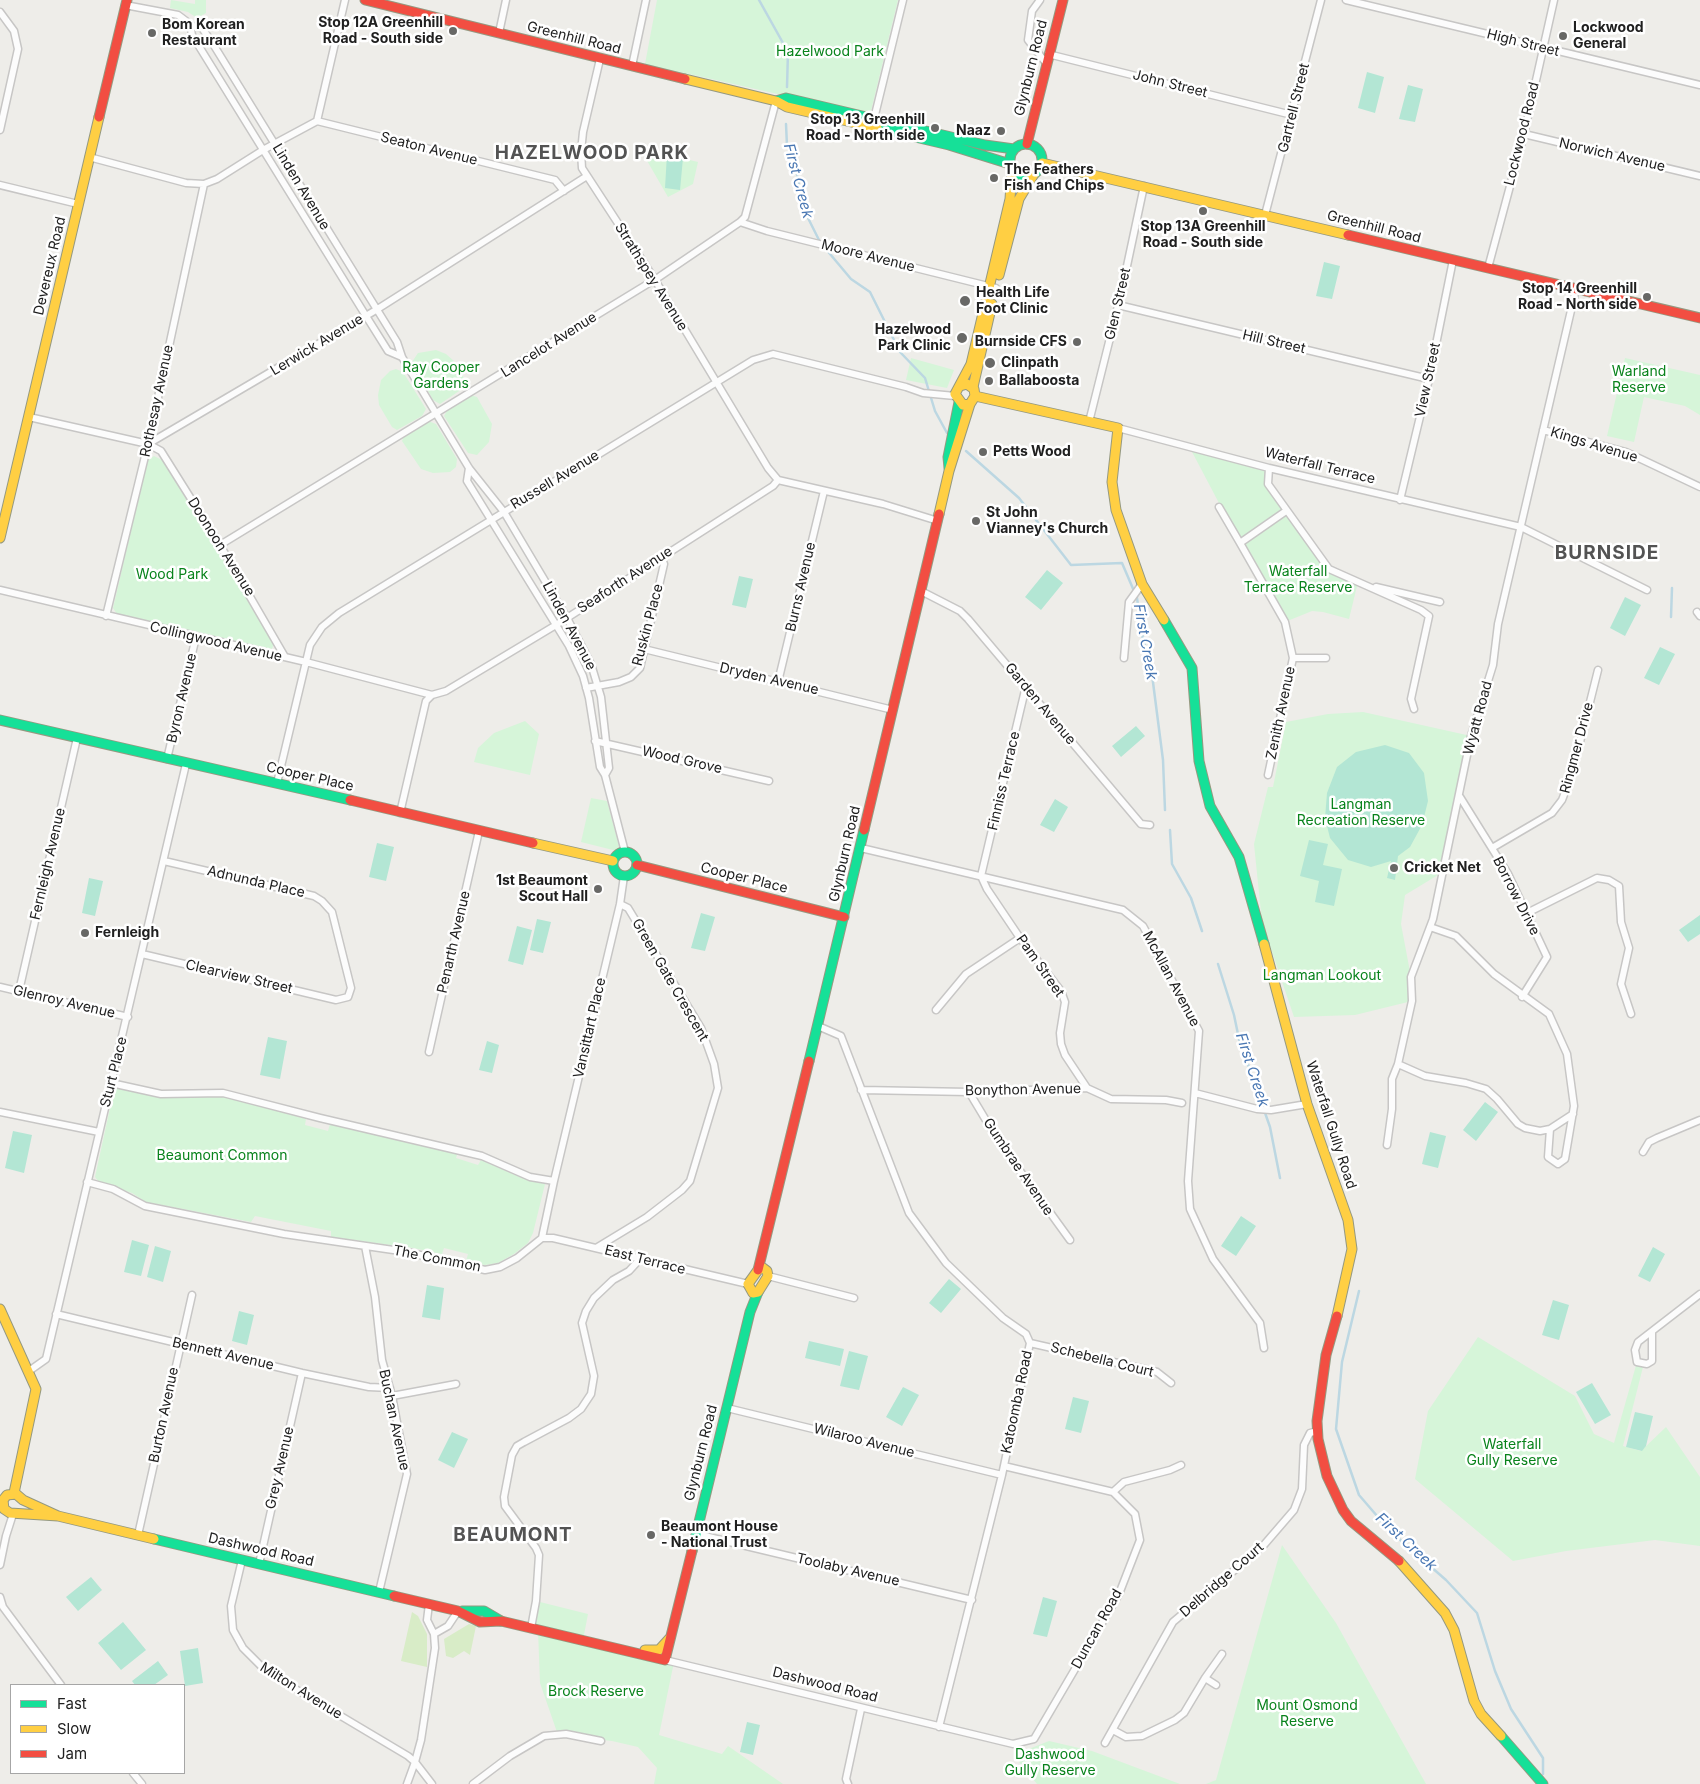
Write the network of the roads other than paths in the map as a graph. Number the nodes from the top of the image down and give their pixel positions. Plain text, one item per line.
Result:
1 (345, 0) edge
2 (365, 0) edge
3 (506, 0) edge
4 (646, 0) edge
5 (903, 0) edge
6 (1040, 0) edge
7 (1063, 0) edge
8 (1321, 0) edge
9 (1346, 0) edge
10 (1554, 0) edge
11 (126, 2) edge
12 (0, 12) edge
13 (192, 26) junction
14 (498, 33) junction
15 (1543, 48) junction
16 (219, 53) junction
17 (1048, 54) junction
18 (600, 59) junction
19 (208, 60) junction
20 (1046, 63) junction
21 (632, 66) junction
22 (1700, 85) edge
23 (776, 101) junction
24 (1292, 115) junction
25 (317, 121) junction
26 (873, 122) junction
27 (0, 130) edge
28 (1524, 134) junction
29 (274, 143) junction
30 (1027, 144) junction
31 (1014, 149) junction
32 (262, 150) junction
33 (90, 157) junction
34 (1042, 163) junction
35 (1011, 167) junction
36 (1034, 174) junction
37 (587, 176) junction
38 (1700, 176) edge
39 (204, 184) junction
40 (0, 186) edge
41 (1144, 186) junction
42 (564, 191) junction
43 (78, 204) junction
44 (1265, 215) junction
45 (740, 222) junction
46 (1453, 260) junction
47 (1488, 268) junction
48 (655, 280) junction
49 (993, 287) junction
50 (1576, 289) junction
51 (1118, 305) junction
52 (376, 310) junction
53 (366, 316) junction
54 (1700, 318) edge
55 (402, 357) junction
56 (1429, 380) junction
57 (715, 382) junction
58 (960, 386) junction
59 (973, 396) junction
60 (957, 399) junction
61 (436, 413) junction
62 (29, 417) junction
63 (1089, 422) junction
64 (1118, 428) junction
65 (1543, 430) junction
66 (148, 444) junction
67 (469, 468) junction
68 (1269, 468) junction
69 (950, 471) junction
70 (778, 480) junction
71 (1700, 487) edge
72 (824, 492) junction
73 (1400, 500) junction
74 (1219, 507) dead end
75 (1286, 511) junction
76 (504, 512) junction
77 (493, 519) junction
78 (938, 521) junction
79 (1521, 527) junction
80 (0, 538) edge
81 (1240, 543) junction
82 (220, 545) junction
83 (661, 557) junction
84 (1358, 582) junction
85 (1140, 586) junction
86 (0, 590) edge
87 (1648, 590) dead end
88 (921, 591) junction
89 (1440, 602) dead end
90 (106, 616) junction
91 (567, 618) junction
92 (556, 625) junction
93 (196, 637) junction
94 (644, 649) junction
95 (285, 657) junction
96 (1124, 658) dead end
97 (1293, 658) junction
98 (1326, 658) dead end
99 (306, 662) junction
100 (1598, 670) dead end
101 (778, 682) junction
102 (1026, 686) junction
103 (599, 687) junction
104 (586, 688) junction
105 (432, 695) junction
106 (1414, 709) dead end
107 (893, 710) junction
108 (0, 720) edge
109 (77, 738) junction
110 (595, 740) junction
111 (607, 742) junction
112 (167, 759) junction
113 (186, 764) junction
114 (605, 775) junction
115 (1268, 775) dead end
116 (769, 781) dead end
117 (277, 783) junction
118 (1459, 796) junction
119 (400, 813) junction
120 (1150, 825) dead end
121 (478, 831) junction
122 (861, 848) junction
123 (1492, 848) junction
124 (625, 852) junction
125 (164, 861) junction
126 (613, 861) junction
127 (637, 865) junction
128 (624, 876) junction
129 (981, 876) junction
130 (620, 904) junction
131 (1527, 913) junction
132 (844, 917) junction
133 (1430, 927) junction
134 (1020, 938) junction
135 (142, 954) junction
136 (0, 986) edge
137 (19, 991) junction
138 (1522, 996) junction
139 (336, 1000) joint
140 (936, 1010) dead end
141 (1631, 1014) dead end
142 (128, 1017) junction
143 (818, 1026) junction
144 (429, 1052) dead end
145 (1398, 1064) junction
146 (111, 1083) junction
147 (1087, 1088) junction
148 (861, 1090) junction
149 (969, 1092) junction
150 (1195, 1093) junction
151 (1182, 1103) dead end
152 (1307, 1104) junction
153 (0, 1112) edge
154 (1573, 1114) junction
155 (1700, 1120) edge
156 (1550, 1129) junction
157 (100, 1132) junction
158 (1387, 1145) dead end
159 (1643, 1152) dead end
160 (554, 1181) junction
161 (87, 1182) junction
162 (542, 1238) junction
163 (1070, 1240) dead end
164 (365, 1246) junction
165 (596, 1248) junction
166 (640, 1259) junction
167 (764, 1272) junction
168 (752, 1289) junction
169 (1700, 1294) edge
170 (192, 1295) dead end
171 (854, 1298) dead end
172 (0, 1309) edge
173 (56, 1314) junction
174 (1652, 1332) junction
175 (1030, 1343) junction
176 (180, 1344) junction
177 (1264, 1348) dead end
178 (29, 1371) junction
179 (302, 1373) junction
180 (1171, 1383) dead end
181 (456, 1384) dead end
182 (391, 1392) junction
183 (727, 1408) junction
184 (1318, 1431) junction
185 (1181, 1465) dead end
186 (1004, 1466) junction
187 (1002, 1475) junction
188 (1113, 1492) junction
189 (14, 1493) junction
190 (23, 1500) junction
191 (1, 1503) edge
192 (16, 1513) junction
193 (58, 1516) junction
194 (696, 1534) junction
195 (138, 1535) junction
196 (242, 1560) junction
197 (259, 1564) junction
198 (0, 1565) edge
199 (379, 1592) junction
200 (0, 1597) edge
201 (972, 1600) junction
202 (429, 1604) junction
203 (2, 1608) edge
204 (458, 1611) junction
205 (531, 1628) junction
206 (434, 1634) junction
207 (670, 1637) junction
208 (630, 1652) junction
209 (1222, 1654) dead end
210 (665, 1660) junction
211 (1204, 1678) junction
212 (60, 1684) edge
213 (1216, 1685) dead end
214 (861, 1709) junction
215 (939, 1727) junction
216 (1113, 1730) junction
217 (601, 1742) dead end
218 (1105, 1743) dead end
219 (1013, 1744) joint
220 (415, 1762) junction
221 (134, 1774) edge
222 (142, 1784) edge
223 (407, 1784) edge
224 (432, 1784) edge
225 (473, 1784) edge
226 (848, 1784) edge
227 (1543, 1784) edge

1 - 25 street
2 - 14 street, Greenhill Road
3 - 14 street
4 - 21 street
5 - 26 street
6 - 20 street
7 - 17 street, Glynburn Road
8 - 24 street, Gartrell Street
9 - 15 street, High Street
10 - 15 street, Lockwood Road
11 - 13 street, Linden Avenue
11 - 33 street, Devereux Road
12 - 27 street
13 - 16 street, Linden Avenue
13 - 19 street, Linden Avenue
14 - 18 street, Greenhill Road
15 - 22 street, High Street
15 - 28 street, Lockwood Road
16 - 19 street
16 - 29 street, Linden Avenue
17 - 20 street, Glynburn Road
17 - 24 street, John Street
18 - 21 street, Greenhill Road
18 - 37 street, Strathspey Avenue
19 - 32 street, Linden Avenue
20 - 30 street, Glynburn Road
21 - 23 street, Greenhill Road
23 - 26 street, Greenhill Road
23 - 45 street
24 - 44 street, Gartrell Street
25 - 29 street
25 - 42 street, Seaton Avenue
26 - 31 street, Greenhill Road
26 - 35 street, Greenhill Road
28 - 38 street, Norwich Avenue
28 - 47 street, Lockwood Road
29 - 32 street
29 - 52 street, Linden Avenue
30 - 31 street
30 - 34 street
31 - 35 street
32 - 39 street
32 - 53 street, Linden Avenue
33 - 39 street
33 - 43 street, Devereux Road
34 - 36 street
34 - 41 street, Greenhill Road
35 - 36 street
35 - 49 street, Glynburn Road
36 - 49 street, Glynburn Road
37 - 42 street, Lerwick Avenue
37 - 48 street, Strathspey Avenue
39 - 66 street, Rothesay Avenue
40 - 43 street
41 - 44 street, Greenhill Road
41 - 51 street, Glen Street
42 - 52 street, Lerwick Avenue
43 - 62 street, Devereux Road
44 - 46 street, Greenhill Road
45 - 48 street, Lancelot Avenue
45 - 49 street, Moore Avenue
46 - 47 street, Greenhill Road
46 - 56 street, View Street
47 - 50 street, Greenhill Road
48 - 57 street, Strathspey Avenue
48 - 61 street, Lancelot Avenue
49 - 58 street, Glynburn Road
49 - 59 street, Glynburn Road
50 - 54 street, Greenhill Road
50 - 65 street, Wyatt Road
51 - 56 street, Hill Street
51 - 63 street, Glen Street
52 - 53 street, Lerwick Avenue
52 - 55 street, Linden Avenue
53 - 55 street, Linden Avenue
53 - 66 street, Lerwick Avenue
55 - 61 street, Linden Avenue
56 - 73 street, View Street
57 - 60 street, Russell Avenue
57 - 70 street, Strathspey Avenue
57 - 76 street, Russell Avenue
58 - 59 street
58 - 60 street, Glynburn Road
59 - 60 street
59 - 63 street, Waterfall Terrace
59 - 69 street, Glynburn Road
60 - 69 street, Glynburn Road
61 - 67 street, Linden Avenue
61 - 82 street, Lancelot Avenue
62 - 66 street
62 - 80 street, Devereux Road
63 - 64 street, Waterfall Terrace
64 - 68 street, Waterfall Terrace
64 - 85 street, Waterfall Gully Road
65 - 71 street, Kings Avenue
65 - 79 street, Wyatt Road
66 - 82 street, Doonoon Avenue
66 - 90 street, Rothesay Avenue
67 - 76 street, Linden Avenue
67 - 77 street, Linden Avenue
68 - 73 street, Waterfall Terrace
68 - 75 street
69 - 78 street, Glynburn Road
70 - 72 street
70 - 83 street, Seaforth Avenue
72 - 78 street
72 - 101 street, Burns Avenue
73 - 79 street, Waterfall Terrace
74 - 81 street, Zenith Avenue
75 - 81 street
75 - 84 street
76 - 77 street, Russell Avenue
76 - 91 street, Linden Avenue
77 - 92 street, Linden Avenue
77 - 99 street, Russell Avenue
78 - 88 street, Glynburn Road
79 - 87 street, Waterfall Terrace
79 - 118 street, Wyatt Road
81 - 97 street, Zenith Avenue
82 - 95 street, Doonoon Avenue
83 - 91 street, Seaforth Avenue
83 - 94 street, Ruskin Place
84 - 89 street
84 - 106 street
85 - 96 street
85 - 152 street, Waterfall Gully Road
86 - 90 street, Collingwood Avenue
88 - 102 street, Garden Avenue
88 - 107 street, Glynburn Road
90 - 93 street, Collingwood Avenue
91 - 92 street, Seaforth Avenue
91 - 103 street, Linden Avenue
92 - 104 street, Linden Avenue
92 - 105 street, Seaforth Avenue
93 - 95 street, Collingwood Avenue
93 - 112 street, Byron Avenue
94 - 101 street, Dryden Avenue
94 - 103 street, Ruskin Place
95 - 99 street, Collingwood Avenue
97 - 98 street
97 - 115 street, Zenith Avenue
99 - 105 street, Collingwood Avenue
99 - 117 street, Russell Avenue
100 - 123 street, Ringmer Drive
101 - 107 street, Dryden Avenue
102 - 120 street, Garden Avenue
102 - 129 street, Finniss Terrace
103 - 104 street, Ruskin Place
103 - 111 street, Linden Avenue
104 - 110 street, Linden Avenue
105 - 119 street
107 - 122 street, Glynburn Road
108 - 109 street, Cooper Place
109 - 112 street, Cooper Place
109 - 137 street, Fernleigh Avenue
110 - 111 street, Wood Grove
110 - 114 street, Linden Avenue
111 - 114 street, Linden Avenue
111 - 116 street, Wood Grove
112 - 113 street, Cooper Place
113 - 117 street, Cooper Place
113 - 125 street, Sturt Place
114 - 124 street, Linden Avenue
117 - 119 street, Cooper Place
118 - 123 street, Borrow Drive
118 - 133 street, Wyatt Road
119 - 121 street, Cooper Place
121 - 126 street, Cooper Place
121 - 144 street, Penarth Avenue
122 - 129 street, McAllan Avenue
122 - 132 street, Glynburn Road
123 - 131 street, Borrow Drive
124 - 126 street
124 - 127 street
125 - 135 street, Sturt Place
125 - 139 street, Adnunda Place
126 - 128 street
127 - 128 street
127 - 132 street, Cooper Place
128 - 130 street, Vansittart Place
129 - 134 street, Pam Street
129 - 150 street, McAllan Avenue
130 - 160 street, Vansittart Place
130 - 165 street, Green Gate Crescent
131 - 138 street, Borrow Drive
131 - 141 street
132 - 143 street, Glynburn Road
133 - 138 street
133 - 145 street, Wyatt Road
134 - 140 street
134 - 147 street, Pam Street
135 - 139 street, Clearview Street
135 - 142 street, Sturt Place
136 - 137 street, Glenroy Avenue
137 - 142 street, Glenroy Avenue
138 - 154 street
142 - 146 street, Sturt Place
143 - 148 street, Katoomba Road
143 - 167 street, Glynburn Road
145 - 156 street
145 - 158 street, Wyatt Road
146 - 157 street, Sturt Place
146 - 160 street
147 - 149 street, Bonython Avenue
147 - 151 street, Bonython Avenue
148 - 149 street, Bonython Avenue
148 - 175 street, Katoomba Road
149 - 163 street, Gumbrae Avenue
150 - 152 street
150 - 177 street, McAllan Avenue
152 - 184 street, Waterfall Gully Road
153 - 157 street
154 - 156 street
154 - 156 street
155 - 159 street
157 - 161 street, Sturt Place
160 - 162 street
161 - 164 street, The Common
161 - 173 street, Sturt Place
162 - 164 street, The Common
162 - 165 street, East Terrace
164 - 182 street, Buchan Avenue
165 - 166 street, East Terrace
166 - 168 street, East Terrace
166 - 205 street
167 - 168 street
167 - 168 street
167 - 171 street
168 - 183 street, Glynburn Road
169 - 174 street
170 - 176 street, Burton Avenue
172 - 178 street
173 - 176 street, Bennett Avenue
173 - 178 street, Sturt Place
174 - 174 street
175 - 180 street, Schebella Court
175 - 186 street, Katoomba Road
176 - 179 street, Bennett Avenue
176 - 195 street, Burton Avenue
178 - 189 street
179 - 182 street, Bennett Avenue
179 - 197 street, Grey Avenue
181 - 182 street, Bennett Avenue
182 - 199 street, Buchan Avenue
183 - 187 street, Wilaroo Avenue
183 - 194 street, Glynburn Road
184 - 216 street, Delbridge Court
184 - 227 street, Waterfall Gully Road
185 - 188 street
186 - 187 street, Katoomba Road
186 - 188 street
187 - 201 street, Katoomba Road
188 - 219 street, Duncan Road
189 - 190 street
189 - 191 street
190 - 192 street
190 - 193 street
191 - 192 street
192 - 193 street
192 - 198 street
193 - 195 street, Dashwood Road
194 - 201 street, Toolaby Avenue
194 - 207 street, Glynburn Road
195 - 196 street, Dashwood Road
196 - 197 street, Dashwood Road
196 - 220 street, Milton Avenue
197 - 199 street, Dashwood Road
199 - 202 street, Dashwood Road
200 - 203 street
201 - 215 street, Katoomba Road
202 - 204 street, Dashwood Road
202 - 206 street
203 - 212 street
204 - 205 street, Dashwood Road
204 - 206 street
205 - 208 street, Dashwood Road
206 - 220 street
207 - 208 street, Dashwood Road
207 - 210 street, Glynburn Road
208 - 210 street, Dashwood Road
209 - 211 street
210 - 214 street, Dashwood Road
211 - 213 street
211 - 216 street
214 - 215 street, Dashwood Road
214 - 226 street
215 - 219 street, Dashwood Road
216 - 218 street, Delbridge Court
217 - 225 street
220 - 223 street
220 - 224 street, Milton Avenue
221 - 222 street

